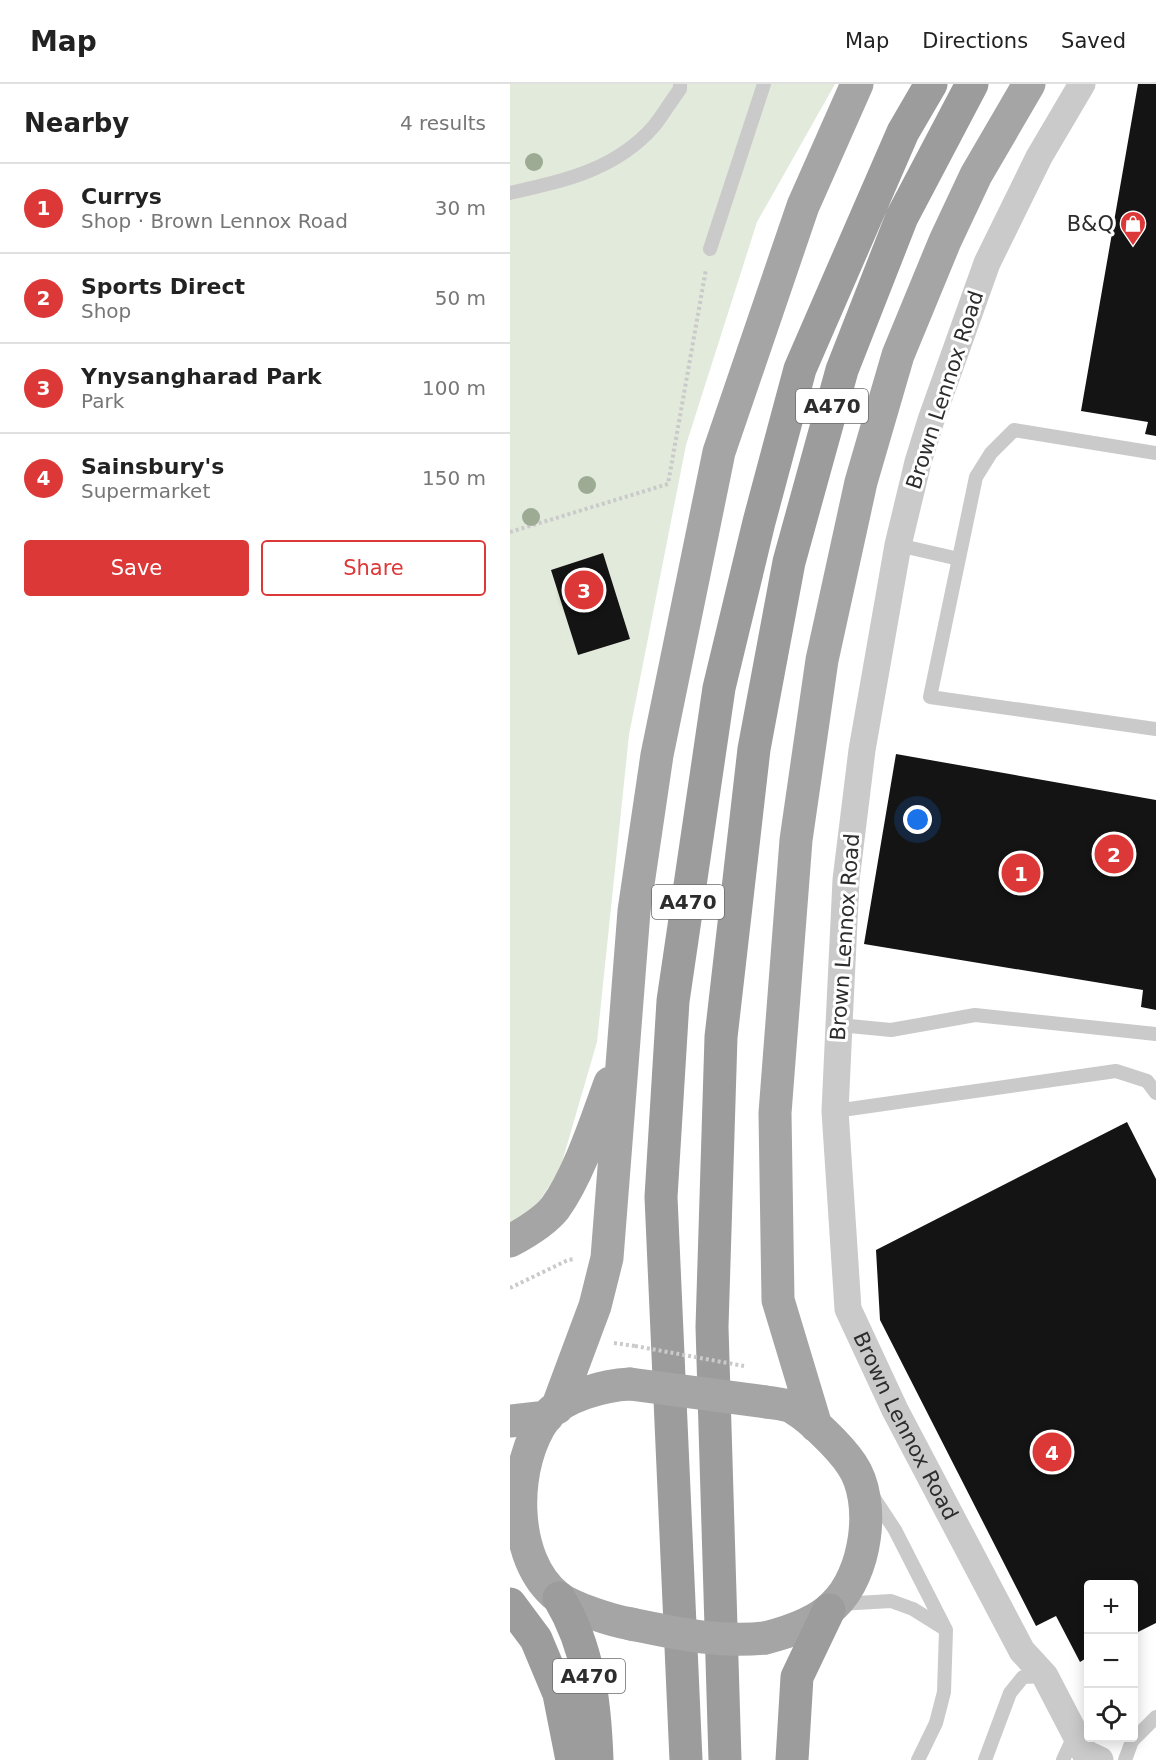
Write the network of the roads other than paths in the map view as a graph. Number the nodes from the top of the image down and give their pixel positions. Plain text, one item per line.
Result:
1 (680, 84) edge
2 (764, 84) edge
3 (857, 84) edge
4 (931, 84) edge
5 (972, 84) edge
6 (1029, 84) edge
7 (1082, 84) edge
8 (510, 193) edge
9 (710, 249) road end
10 (1156, 453) edge
11 (898, 545) junction
12 (959, 559) junction
13 (1156, 729) edge
14 (838, 1025) junction
15 (1156, 1035) edge
16 (624, 1041) junction
17 (1156, 1093) edge
18 (835, 1111) junction
19 (510, 1241) edge
20 (552, 1412) junction
21 (510, 1421) edge
22 (816, 1426) junction
23 (853, 1466) junction
24 (510, 1549) edge
25 (551, 1590) junction
26 (510, 1604) edge
27 (832, 1607) junction
28 (946, 1630) junction
29 (1045, 1676) junction
30 (1156, 1717) edge
31 (1074, 1736) junction
32 (572, 1760) edge
33 (597, 1760) edge
34 (687, 1760) edge
35 (725, 1760) edge
36 (792, 1760) edge
37 (918, 1760) edge
38 (985, 1760) edge
39 (1063, 1760) edge
40 (1100, 1760) edge
41 (1125, 1760) edge

1 - 8 lane
2 - 9 lane
3 - 16 main road
4 - 34 highway, A470
5 - 35 highway, A470
6 - 22 main road
7 - 11 street, Brown Lennox Road
10 - 12 lane
11 - 12 lane
11 - 14 street, Brown Lennox Road
12 - 13 lane
14 - 15 lane
14 - 18 street, Brown Lennox Road
16 - 19 main road
16 - 20 main road
17 - 18 lane
18 - 29 street, Brown Lennox Road
20 - 21 main road
20 - 22 main road, bridge
20 - 25 main road
22 - 23 main road
23 - 27 main road
23 - 28 lane
24 - 25 main road
25 - 27 main road, bridge
25 - 33 highway, A470
26 - 32 highway
27 - 28 lane
27 - 36 highway
28 - 37 lane
29 - 31 street, Brown Lennox Road
29 - 38 lane
30 - 41 lane
31 - 39 lane
31 - 40 street, Brown Lennox Road

